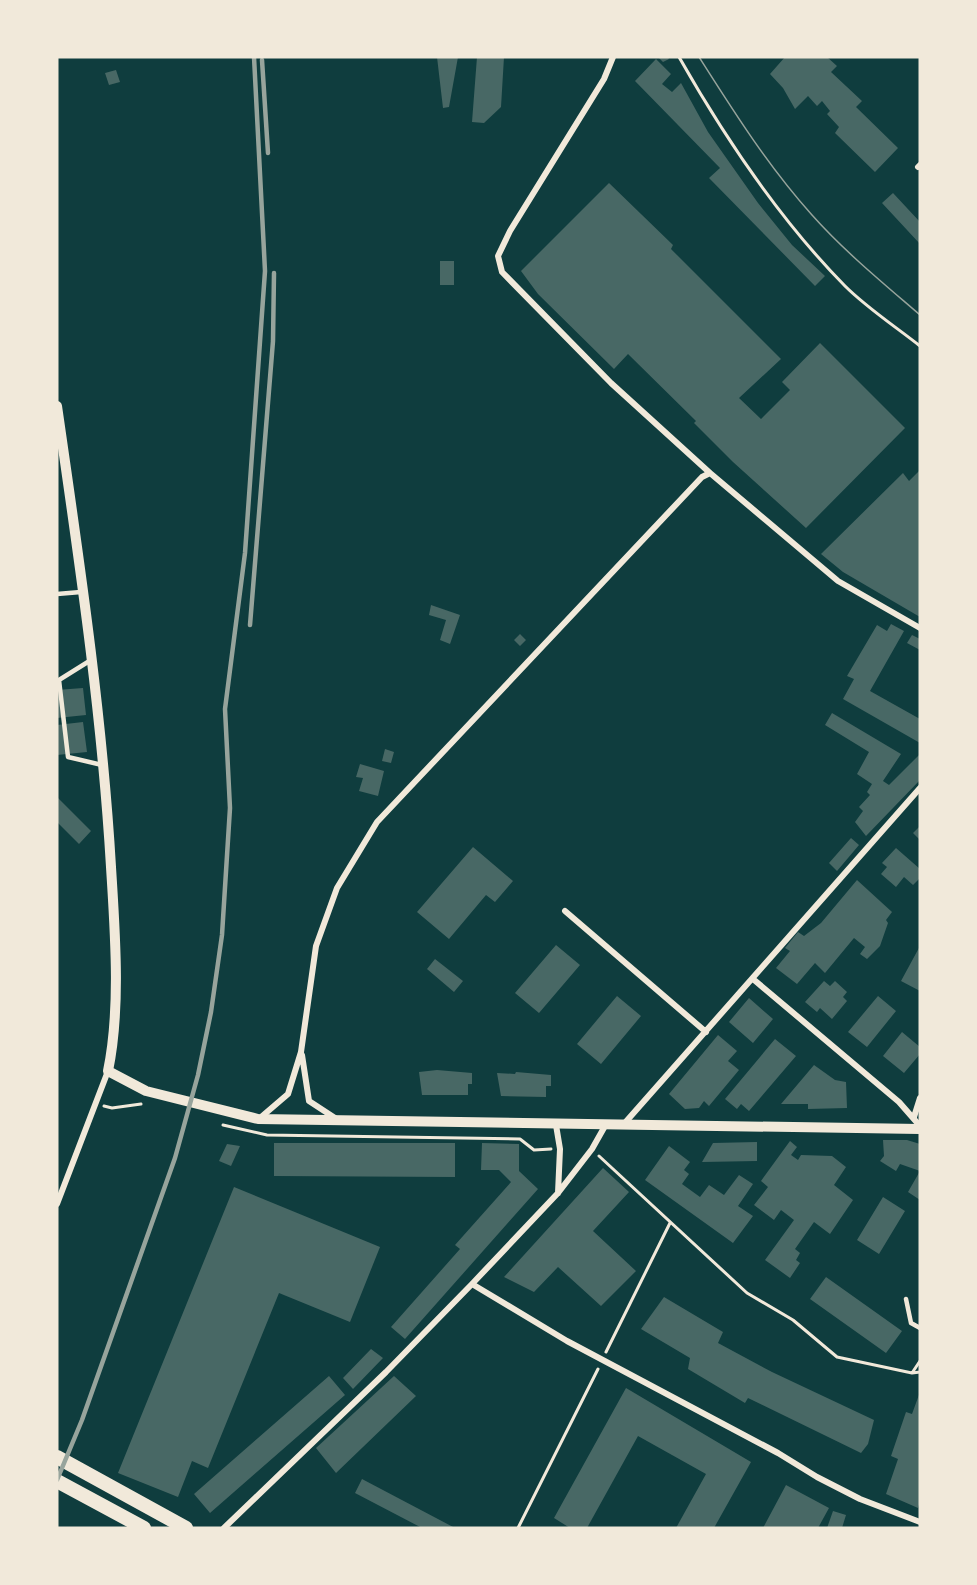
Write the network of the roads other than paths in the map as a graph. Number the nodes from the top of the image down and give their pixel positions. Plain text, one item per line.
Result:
1 (613, 57) edge
2 (57, 406) edge
3 (710, 473) junction
4 (84, 592) junction
5 (57, 594) edge
6 (920, 628) edge
7 (91, 660) junction
8 (104, 766) junction
9 (920, 788) edge
10 (565, 911) dead end
11 (753, 979) junction
12 (706, 1032) junction
13 (301, 1052) junction
14 (108, 1071) junction
15 (920, 1098) edge
16 (914, 1118) junction
17 (258, 1119) junction
18 (336, 1119) junction
19 (556, 1125) junction
20 (605, 1126) junction
21 (621, 1126) junction
22 (920, 1127) edge
23 (558, 1193) junction
24 (57, 1204) edge
25 (472, 1284) junction
26 (906, 1299) dead end
27 (920, 1328) edge
28 (57, 1457) edge
29 (57, 1480) edge
30 (920, 1522) edge
31 (144, 1528) edge
32 (186, 1528) edge
33 (224, 1528) edge

1 - 3 street
2 - 4 street
3 - 6 street
3 - 13 street
4 - 5 lane
4 - 7 street
7 - 8 street
7 - 8 lane
8 - 14 street
9 - 11 street
10 - 12 street
11 - 12 street
11 - 16 street
12 - 21 street
13 - 17 street
13 - 18 street
14 - 17 street
14 - 24 street
15 - 16 street
16 - 22 street
17 - 18 street
18 - 19 street
19 - 20 street
19 - 23 street
20 - 21 street
20 - 23 street
21 - 22 street
23 - 25 street
25 - 30 street
25 - 33 street
26 - 27 lane
28 - 32 highway
29 - 31 highway

